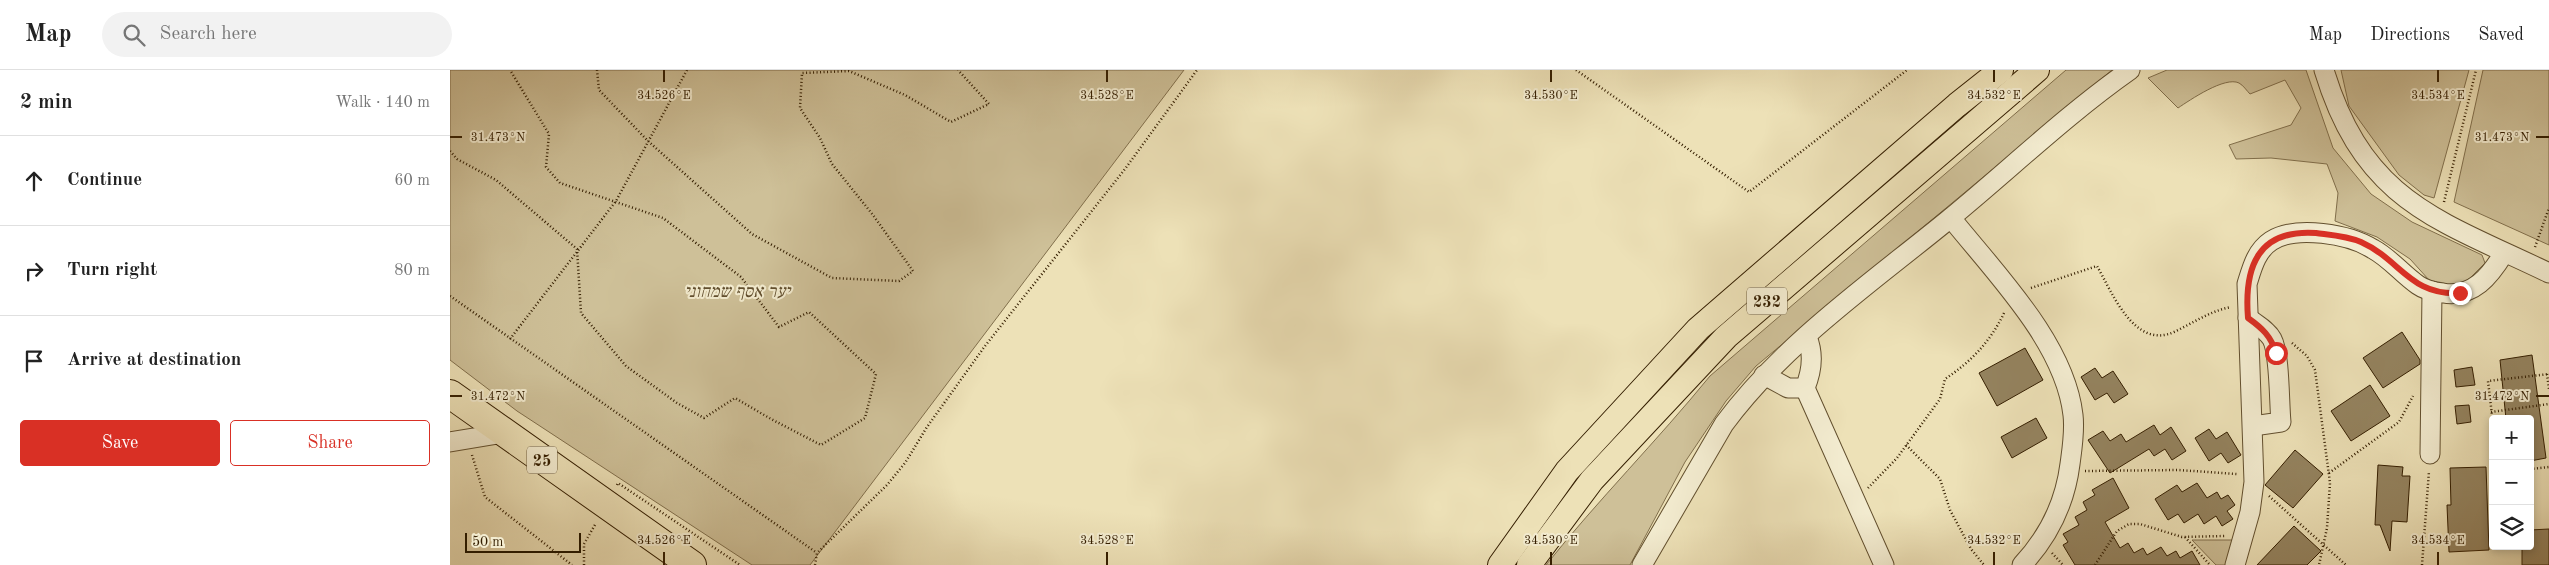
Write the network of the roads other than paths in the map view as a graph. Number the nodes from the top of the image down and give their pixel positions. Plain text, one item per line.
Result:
1 (2001, 70) edge
2 (2037, 70) edge
3 (2130, 70) edge
4 (2324, 70) edge
5 (1951, 218) junction
6 (2504, 253) junction
7 (2549, 273) edge
8 (2432, 291) junction
9 (2248, 318) junction
10 (1807, 337) junction
11 (1764, 376) junction
12 (1805, 388) junction
13 (450, 394) edge
14 (2253, 426) junction
15 (504, 433) junction
16 (458, 440) edge
17 (2430, 454) road end
18 (579, 487) junction
19 (678, 565) edge
20 (692, 565) edge
21 (1500, 565) edge
22 (1529, 565) edge
23 (1642, 565) edge
24 (1884, 565) edge
25 (2022, 565) edge
26 (2235, 565) edge

1 - 21 main road, 232
2 - 22 main road, 232
3 - 5 street
4 - 6 street
5 - 10 street
5 - 25 street
6 - 7 street
6 - 8 street
8 - 9 street
8 - 17 street
9 - 14 street
9 - 14 street
10 - 11 street
10 - 12 street
11 - 12 street
11 - 23 street
12 - 24 street
13 - 15 highway, 25
14 - 26 street
15 - 16 street
15 - 18 highway, 25
18 - 19 highway, 25
18 - 20 highway, 25

